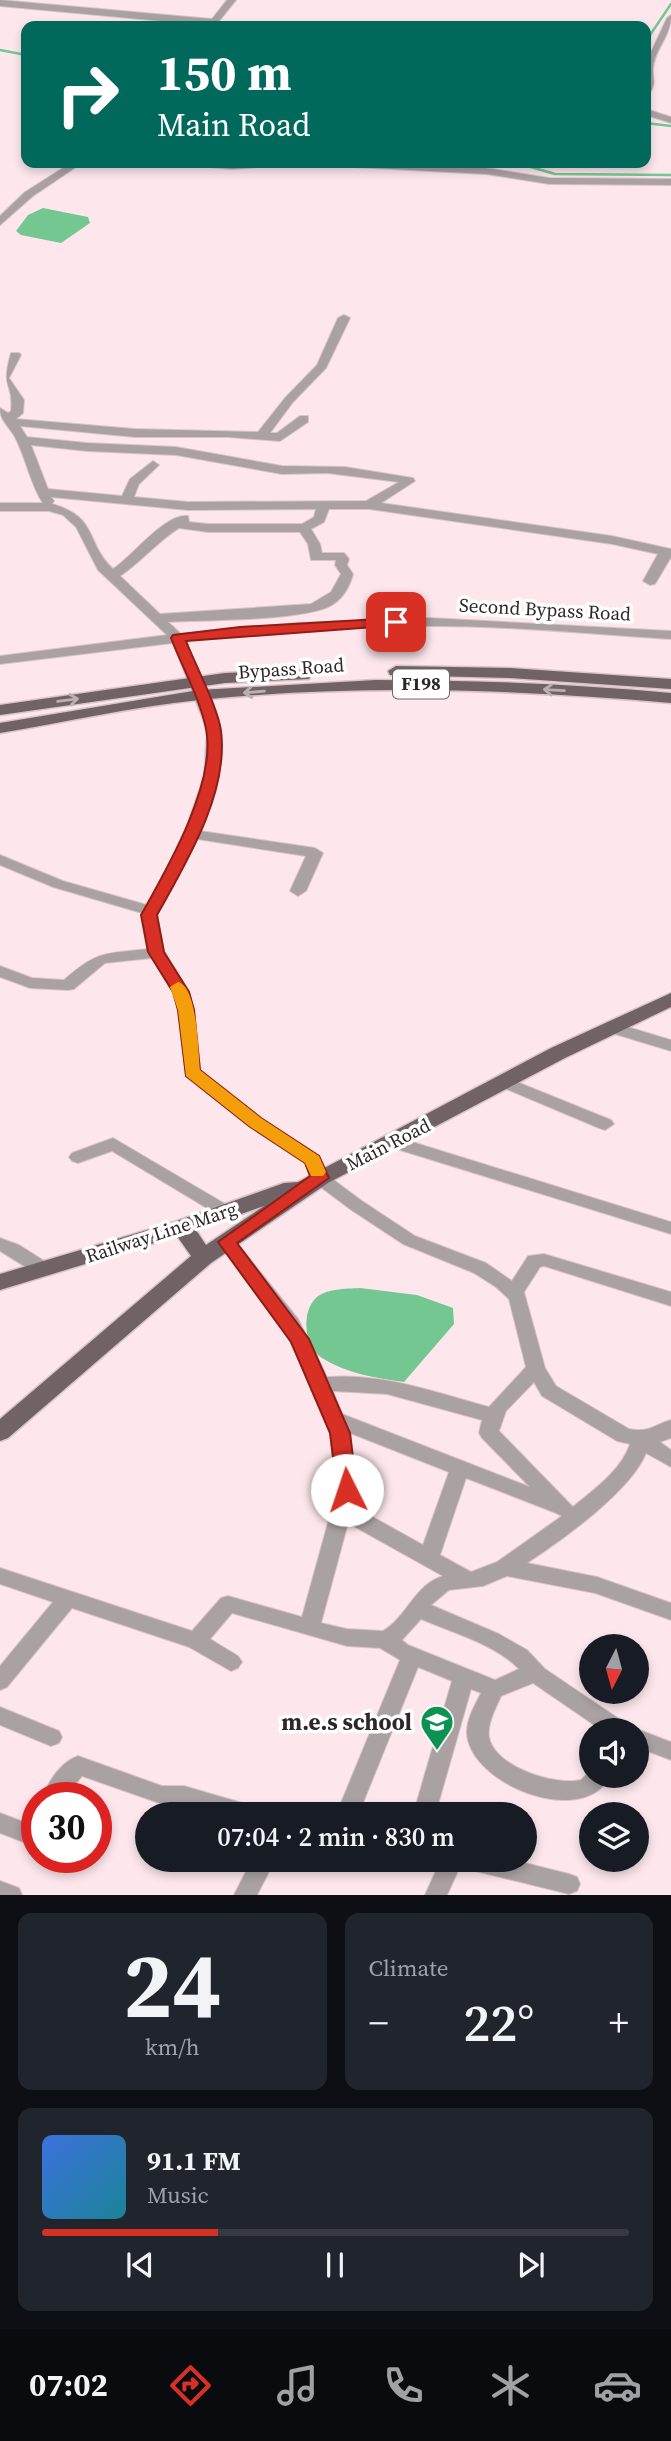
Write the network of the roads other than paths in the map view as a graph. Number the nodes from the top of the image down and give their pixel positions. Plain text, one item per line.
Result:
1 (232, 0) edge
2 (0, 3) edge
3 (39, 3) edge
4 (671, 18) edge
5 (188, 21) edge
6 (215, 21) edge
7 (651, 61) edge
8 (651, 113) edge
9 (671, 120) edge
10 (69, 168) edge
11 (429, 168) edge
12 (671, 182) edge
13 (0, 222) edge
14 (344, 318) dead end
15 (0, 354) edge
16 (7, 417) edge
17 (304, 419) dead end
18 (262, 435) junction
19 (22, 440) junction
20 (153, 465) dead end
21 (41, 492) junction
22 (126, 501) junction
23 (369, 505) junction
24 (188, 506) junction
25 (323, 506) junction
26 (0, 507) edge
27 (50, 507) junction
28 (179, 524) junction
29 (304, 528) junction
30 (668, 553) edge
31 (112, 575) junction
32 (650, 581) dead end
33 (160, 618) junction
34 (671, 635) edge
35 (178, 638) junction
36 (0, 660) edge
37 (585, 684) junction
38 (671, 684) edge
39 (197, 689) junction
40 (671, 698) edge
41 (0, 710) edge
42 (0, 728) edge
43 (192, 834) junction
44 (0, 860) edge
45 (299, 891) dead end
46 (152, 911) junction
47 (156, 952) junction
48 (0, 971) edge
49 (671, 999) edge
50 (611, 1027) junction
51 (671, 1046) edge
52 (505, 1082) junction
53 (605, 1124) dead end
54 (393, 1142) junction
55 (78, 1157) dead end
56 (320, 1178) junction
57 (226, 1212) junction
58 (182, 1227) junction
59 (671, 1228) edge
60 (227, 1242) junction
61 (0, 1244) edge
62 (203, 1258) junction
63 (43, 1269) junction
64 (0, 1282) edge
65 (514, 1293) junction
66 (671, 1299) edge
67 (536, 1369) junction
68 (321, 1385) junction
69 (495, 1416) junction
70 (334, 1419) junction
71 (671, 1427) edge
72 (0, 1432) edge
73 (641, 1439) junction
74 (671, 1461) edge
75 (460, 1468) junction
76 (344, 1511) junction
77 (568, 1512) junction
78 (429, 1558) junction
79 (505, 1567) junction
80 (0, 1576) edge
81 (470, 1580) junction
82 (68, 1599) junction
83 (418, 1609) junction
84 (671, 1612) edge
85 (310, 1627) junction
86 (384, 1639) junction
87 (195, 1641) junction
88 (412, 1655) junction
89 (231, 1662) dead end
90 (534, 1671) junction
91 (464, 1675) junction
92 (0, 1681) edge
93 (494, 1689) junction
94 (0, 1716) edge
95 (601, 1718) edge
96 (51, 1737) dead end
97 (649, 1743) edge
98 (671, 1751) edge
99 (62, 1782) edge
100 (587, 1788) edge
101 (207, 1802) edge
102 (352, 1802) edge
103 (428, 1802) edge
104 (0, 1823) edge
105 (21, 1831) edge
106 (257, 1872) edge
107 (446, 1872) edge
108 (520, 1872) edge
109 (569, 1884) dead end
110 (0, 1891) edge
111 (11, 1895) edge
112 (245, 1895) edge
113 (436, 1895) edge

1 - 6 street
2 - 3 street
3 - 5 street
4 - 7 street
8 - 9 street
10 - 13 street
11 - 12 street
14 - 18 street
15 - 16 street
16 - 18 street
16 - 19 street
17 - 18 street
19 - 21 street
19 - 23 street
20 - 22 street
21 - 22 street
21 - 27 street
22 - 24 street
23 - 25 street
23 - 30 street
24 - 25 street
24 - 28 street
25 - 29 street
26 - 27 street
27 - 31 street
28 - 29 street
28 - 31 street
29 - 33 street
30 - 32 street
31 - 33 street
33 - 35 street
34 - 35 street, Second Bypass Road
35 - 36 street, Second Bypass Road
35 - 39 street
37 - 38 main road, Bypass Road / F198
37 - 39 main road, Bypass Road / F198
37 - 40 main road, Bypass Road / F198
41 -> 39 main road, Bypass Road / F198
39 - 42 main road, Bypass Road / F198
39 - 43 street
43 - 45 street
43 - 46 street
44 - 46 street
46 - 47 street
47 - 48 street
47 - 56 street
49 - 50 main road, Main Road
50 - 51 street
50 - 52 main road, Main Road
52 - 53 street
52 - 54 main road, Main Road
54 - 56 main road, Main Road
54 - 59 street
55 - 57 street
56 - 57 main road, Railway Line Marg
56 - 60 main road, Main Road
56 - 65 street
57 - 58 main road, Railway Line Marg
58 - 62 main road
58 - 63 main road, Railway Line Marg
60 - 62 main road, Main Road
60 - 68 street
61 - 63 street
62 - 72 main road, Main Road
63 - 64 main road, Railway Line Marg
65 - 66 street
65 - 67 street
67 - 69 street
67 - 73 street
68 - 69 street
68 - 70 street
69 - 77 street
70 - 75 street
70 - 76 street
71 - 73 street
73 - 74 street
73 - 77 street
75 - 77 street
75 - 78 street
76 - 78 street
76 - 85 street
77 - 79 street
78 - 81 street
79 - 81 street
79 - 84 street
80 - 82 street
81 - 83 street
82 - 87 street
82 - 92 street
83 - 86 street
83 - 90 street
85 - 86 street
85 - 87 street
86 - 88 street
87 - 89 street
88 - 91 street
88 - 102 street
90 - 93 street
90 - 95 street
91 - 93 street
91 - 103 street
93 - 100 street
94 - 96 street
97 - 98 street
99 - 101 street
104 - 105 street
106 - 112 street
107 - 113 street
108 - 109 street
110 - 111 street

